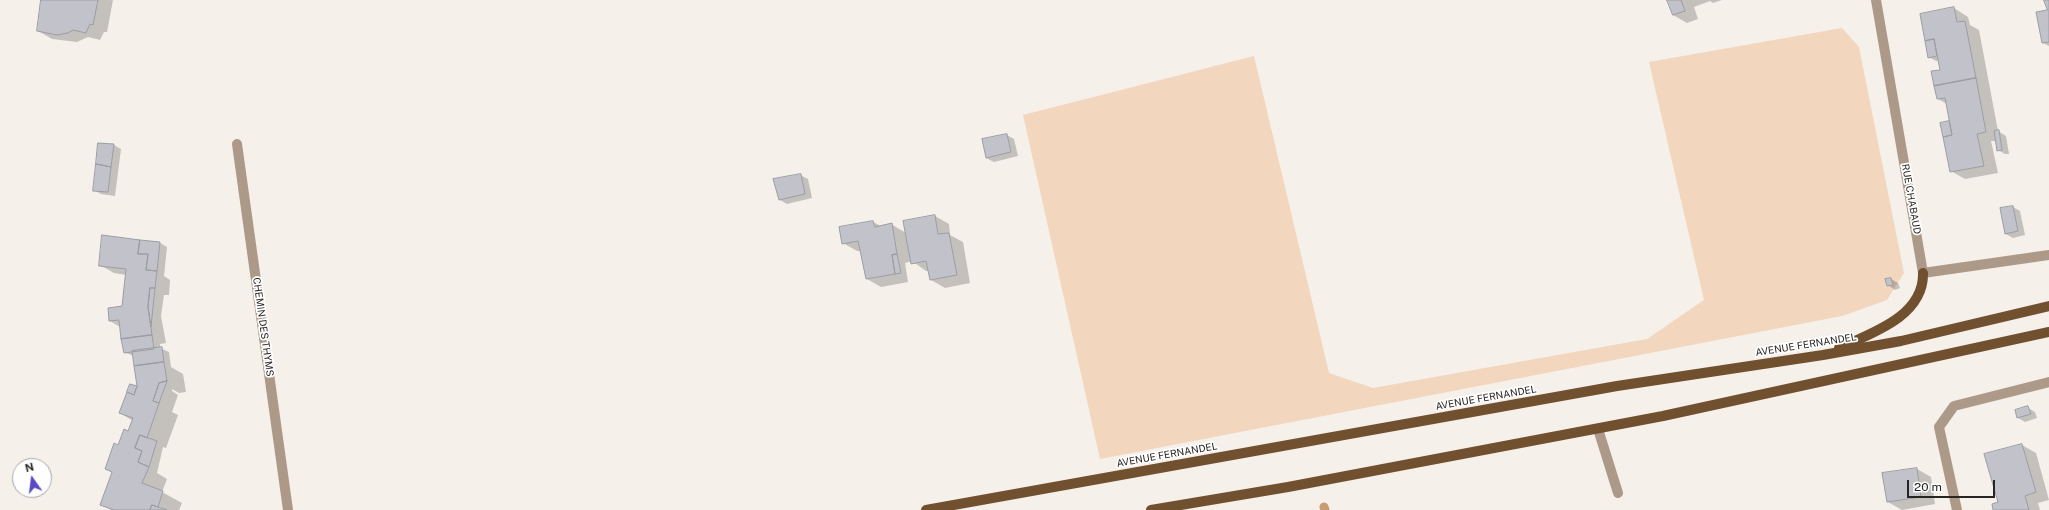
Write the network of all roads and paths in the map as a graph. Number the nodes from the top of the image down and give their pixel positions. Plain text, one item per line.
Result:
1 (1876, 0) edge
2 (237, 144) dead end
3 (2049, 255) edge
4 (1923, 273) junction
5 (2049, 306) edge
6 (2049, 332) edge
7 (1823, 355) junction
8 (2049, 382) edge
9 (1598, 428) junction
10 (1618, 493) dead end
11 (288, 510) edge
12 (926, 510) edge
13 (1151, 510) edge
14 (1957, 510) edge

1 - 4 street, RUE CHABAUD
2 - 11 street, CHEMIN DES THYMS
3 - 4 street
4 - 7 main road
5 - 7 main road, AVENUE FERNANDEL
6 - 9 main road
7 - 12 main road, AVENUE FERNANDEL
8 - 14 street
9 - 10 street
9 - 13 main road

